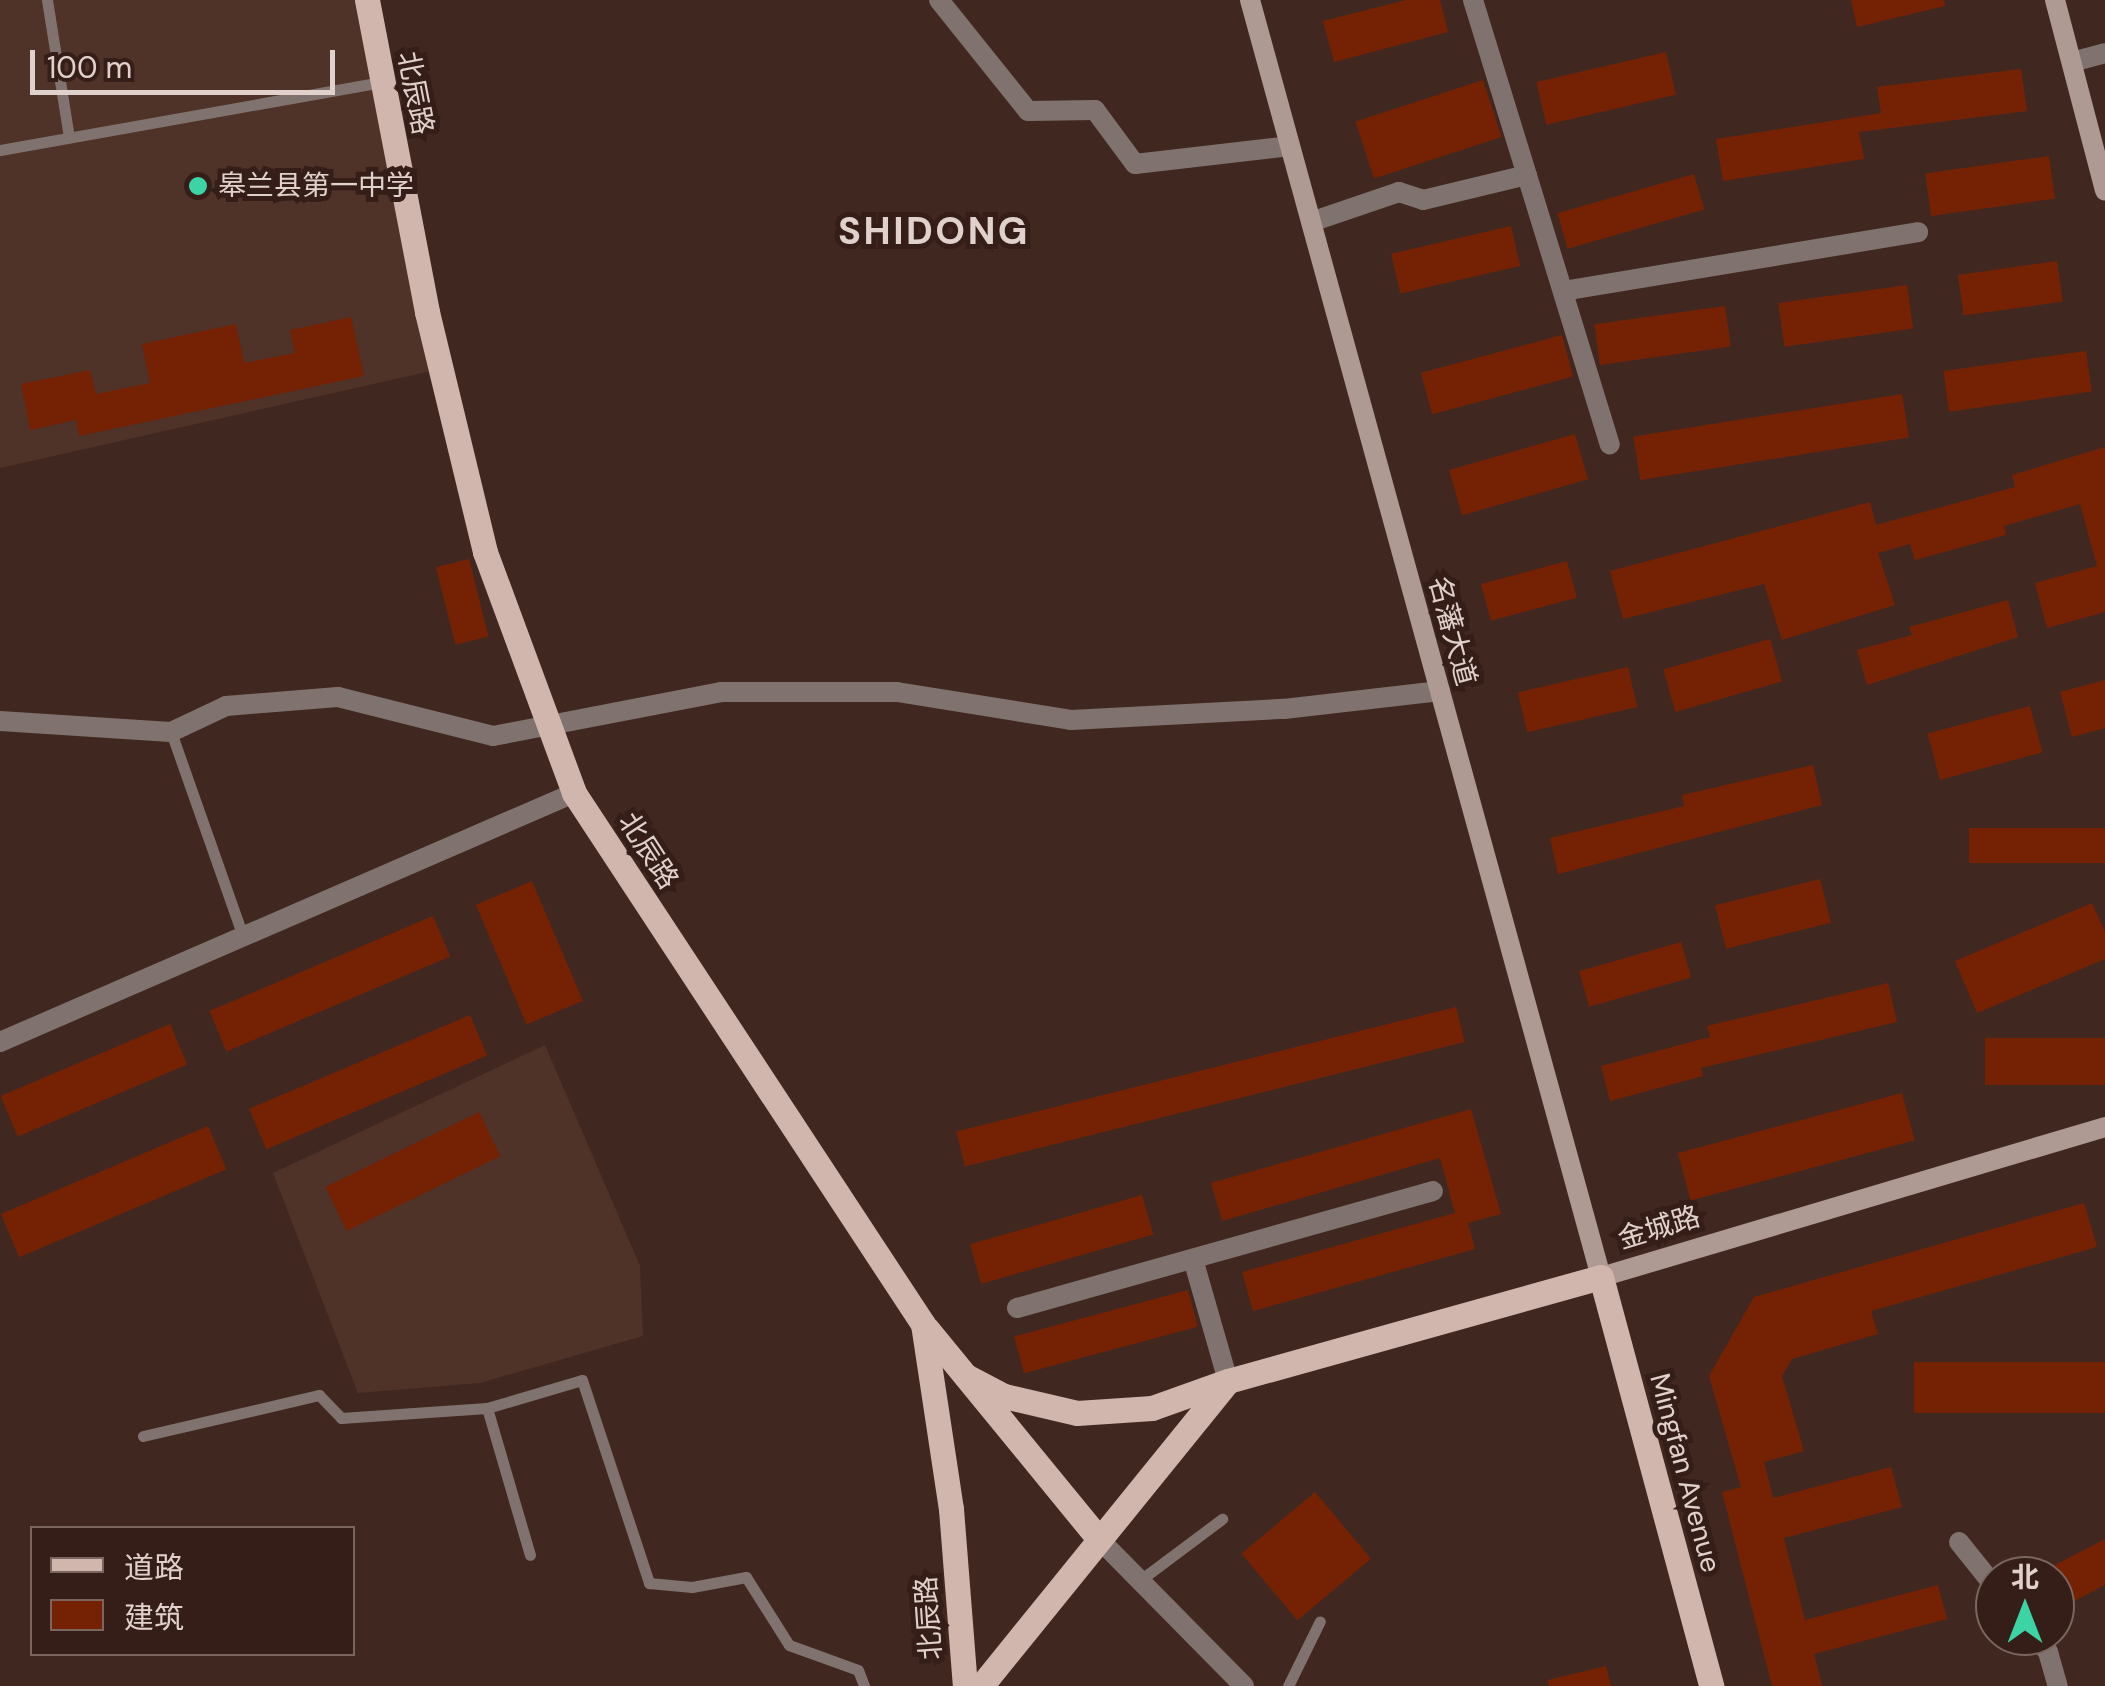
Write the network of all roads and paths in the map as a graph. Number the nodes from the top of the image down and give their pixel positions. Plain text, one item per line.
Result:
1 (48, 0) edge
2 (367, 0) edge
3 (939, 0) edge
4 (1250, 0) edge
5 (1473, 0) edge
6 (2055, 0) edge
7 (2102, 54) edge
8 (2072, 62) junction
9 (382, 82) junction
10 (69, 137) junction
11 (1290, 146) junction
12 (0, 150) edge
13 (1527, 175) junction
14 (2105, 191) edge
15 (1311, 222) junction
16 (1918, 232) dead end
17 (1563, 291) junction
18 (1610, 444) dead end
19 (1440, 691) junction
20 (0, 721) edge
21 (550, 729) junction
22 (171, 732) junction
23 (574, 793) junction
24 (243, 937) junction
25 (0, 1042) edge
26 (2105, 1127) edge
27 (1433, 1191) dead end
28 (1193, 1258) junction
29 (1601, 1276) junction
30 (1018, 1308) dead end
31 (923, 1324) junction
32 (966, 1376) junction
33 (1228, 1381) junction
34 (487, 1408) junction
35 (143, 1436) dead end
36 (1222, 1519) dead end
37 (1098, 1538) junction
38 (1959, 1542) dead end
39 (530, 1555) dead end
40 (1975, 1562) edge
41 (1139, 1582) junction
42 (1320, 1621) dead end
43 (2049, 1656) edge
44 (864, 1686) edge
45 (964, 1686) edge
46 (981, 1686) edge
47 (1244, 1686) edge
48 (1288, 1686) edge
49 (1711, 1686) edge
50 (2058, 1686) edge

1 - 10 lane
2 - 9 main road, 北辰路
3 - 11 street
4 - 11 main road, 名藩大道
5 - 13 street
6 - 8 main road
7 - 8 street
8 - 14 main road
9 - 10 lane
9 - 21 main road, 北辰路
10 - 12 lane
11 - 15 main road, 名藩大道
13 - 15 street
13 - 17 street
15 - 19 main road, 名藩大道
16 - 17 street
17 - 18 street
19 - 21 street
19 - 29 main road, 名藩大道
20 - 22 street
21 - 22 street
21 - 23 main road, 北辰路
22 - 24 lane
23 - 24 street
23 - 31 main road, 北辰路
24 - 25 street
26 - 29 main road, 金城路
27 - 28 street
28 - 30 street
28 - 33 street
29 - 33 main road, 金城路
29 - 49 main road, Mingfan Avenue
31 - 32 main road
31 - 45 main road, 北辰路
32 - 33 main road, 金城路
32 - 37 main road
33 - 37 main road
34 - 35 lane
34 - 39 lane
34 - 44 lane
36 - 41 lane
37 - 41 street
37 - 46 main road
38 - 40 street
41 - 47 street
42 - 48 lane
43 - 50 street

